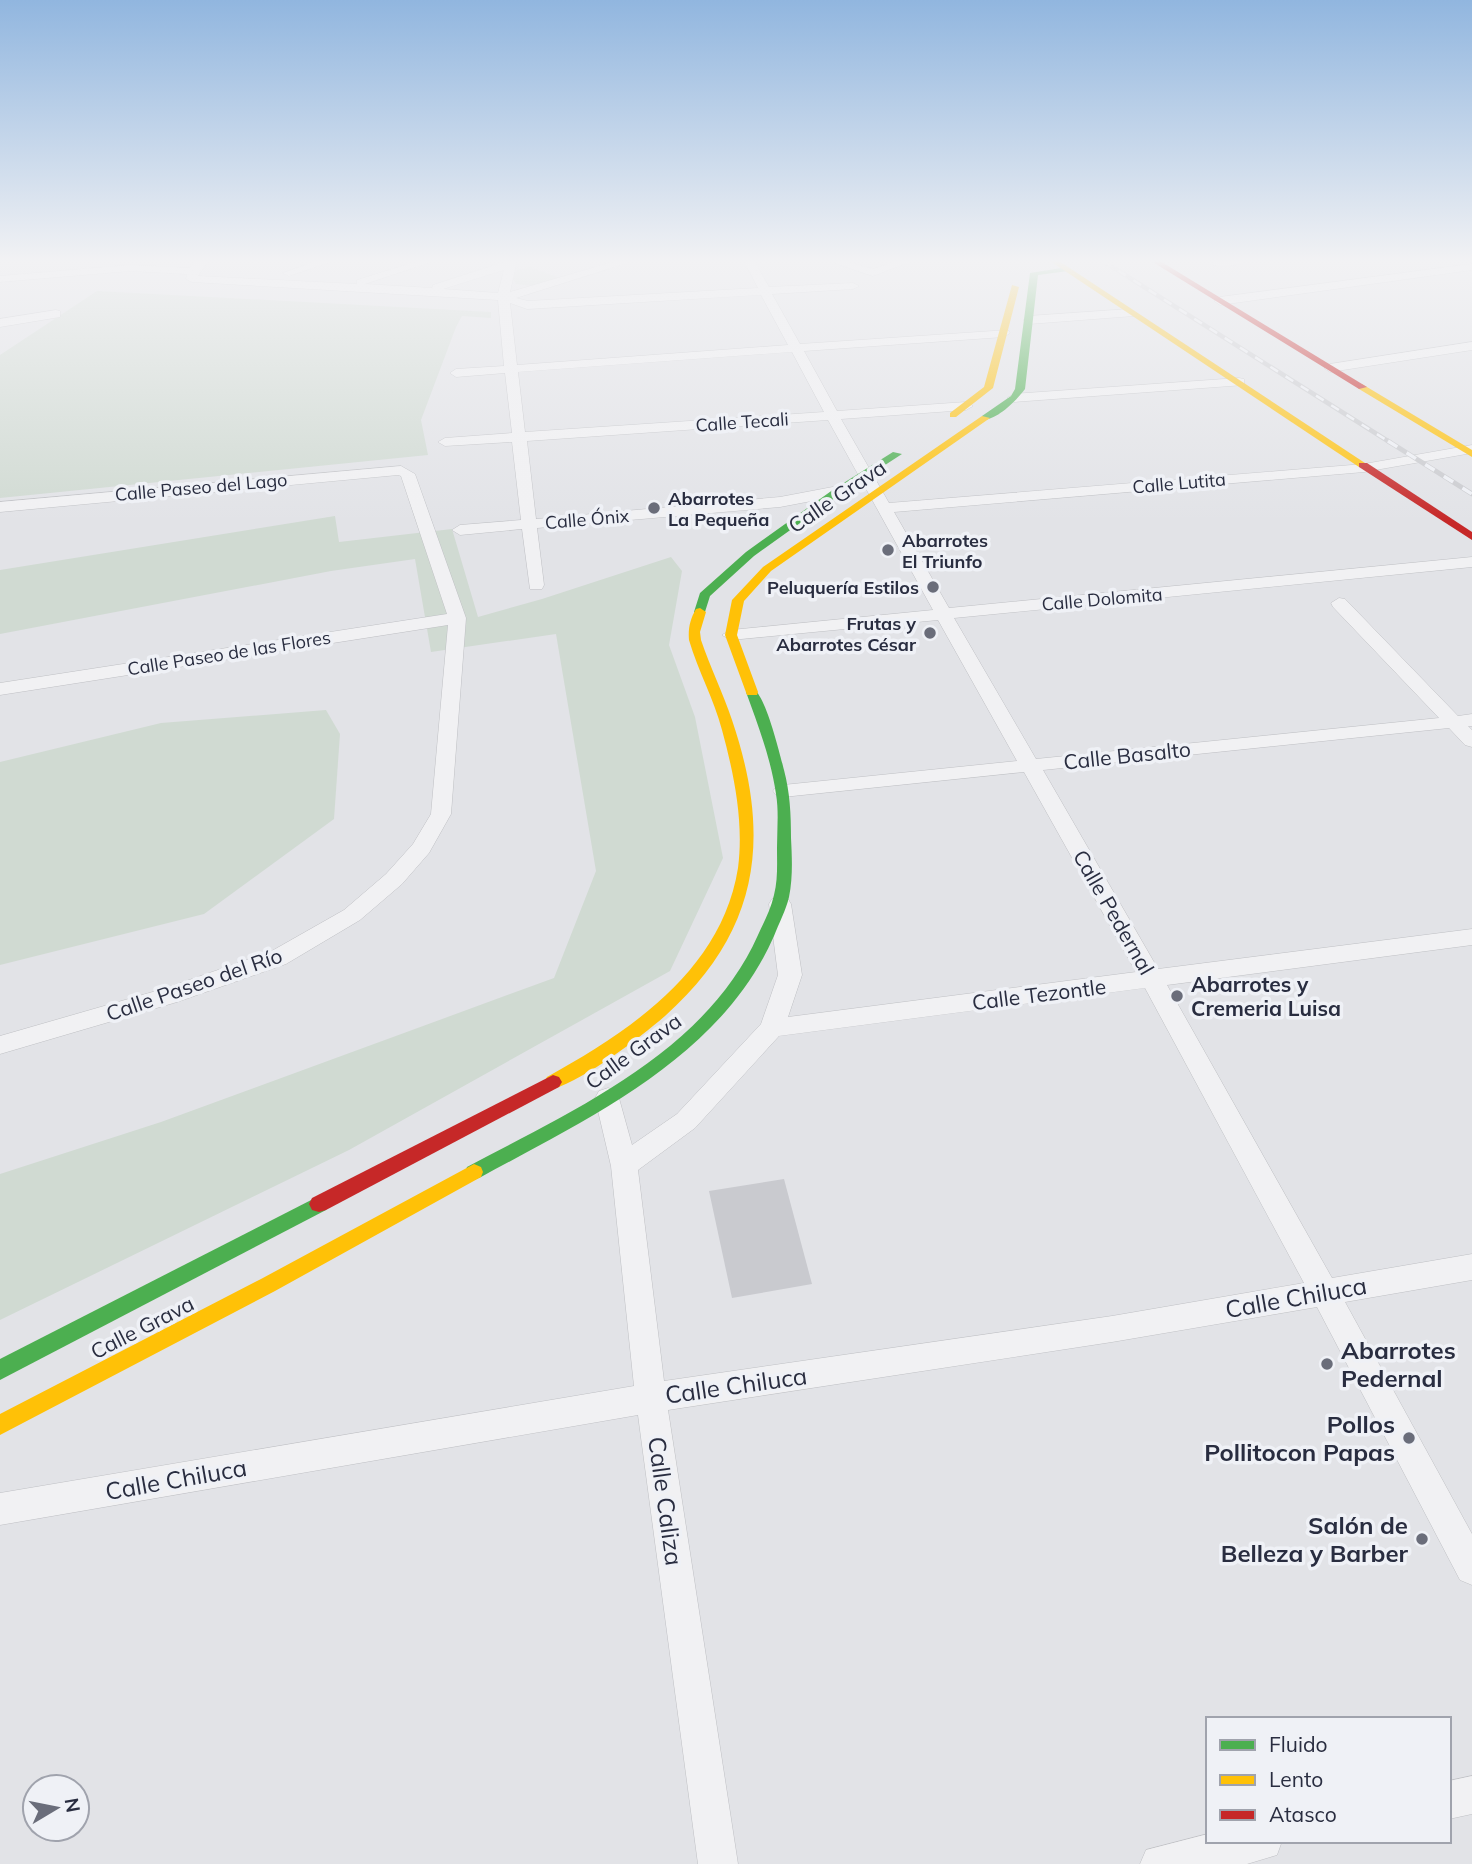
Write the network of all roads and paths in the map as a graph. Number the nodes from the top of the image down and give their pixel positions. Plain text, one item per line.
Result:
1 (507, 348) edge
2 (782, 348) edge
3 (796, 348) edge
4 (1000, 348) edge
5 (1025, 348) edge
6 (1185, 348) edge
7 (1297, 348) edge
8 (1459, 348) edge
9 (1330, 368) junction
10 (509, 369) junction
11 (456, 373) dead end
12 (1239, 382) junction
13 (1014, 398) junction
14 (966, 406) junction
15 (831, 415) junction
16 (945, 421) dead end
17 (517, 438) junction
18 (444, 442) dead end
19 (912, 443) dead end
20 (1470, 451) edge
21 (1364, 468) junction
22 (401, 470) joint
23 (866, 474) junction
24 (838, 492) junction
25 (881, 501) junction
26 (0, 506) edge
27 (530, 524) junction
28 (460, 530) dead end
29 (1472, 537) edge
30 (1472, 562) edge
31 (536, 585) dead end
32 (1339, 603) dead end
33 (944, 614) junction
34 (457, 618) junction
35 (731, 635) junction
36 (0, 689) edge
37 (1463, 721) edge
38 (1472, 741) edge
39 (1031, 765) junction
40 (783, 792) junction
41 (780, 904) junction
42 (1472, 937) edge
43 (1152, 979) junction
44 (772, 1028) junction
45 (0, 1045) edge
46 (608, 1098) junction
47 (624, 1166) junction
48 (1472, 1267) edge
49 (1324, 1291) junction
50 (0, 1370) edge
51 (652, 1398) junction
52 (0, 1425) edge
53 (0, 1510) edge
54 (1472, 1568) edge
55 (1472, 1795) edge
56 (1451, 1800) edge
57 (1254, 1843) edge
58 (718, 1864) edge
59 (1160, 1864) edge

1 - 10 street
2 - 10 street
3 - 15 street, Calle Pedernal
4 - 14 main road
5 - 13 main road
6 - 12 main road
7 - 9 main road
8 - 9 street
9 - 20 main road
10 - 11 street
10 - 17 street
12 - 13 street
12 - 21 main road
13 - 25 main road, Calle Grava
14 - 15 street, Calle Tecali
14 - 16 main road
15 - 17 street, Calle Tecali
15 - 23 street, Calle Pedernal
17 - 18 street, Calle Tecali
17 - 27 street
19 - 23 main road, Calle Grava
20 - 21 street, Calle Lutita
21 - 25 street, Calle Lutita
21 - 29 main road
22 - 26 street, Calle Paseo del Lago
22 - 34 street, Calle Paseo del Río
23 - 24 main road, Calle Grava
23 - 25 street, Calle Pedernal
24 - 27 street, Calle Ónix
24 - 50 main road, Calle Grava
25 - 33 street, Calle Pedernal
25 - 35 main road, Calle Grava
27 - 28 street, Calle Ónix
27 - 31 street
30 - 33 street, Calle Dolomita
32 - 37 street
33 - 35 street, Calle Dolomita
33 - 39 street, Calle Pedernal
34 - 36 street, Calle Paseo de las Flores
34 - 45 street, Calle Paseo del Río
35 - 40 main road, Calle Grava
37 - 38 street
37 - 39 street, Calle Basalto
39 - 40 street, Calle Basalto
39 - 43 street, Calle Pedernal
40 - 41 main road, Calle Grava
41 - 44 street
41 - 46 main road, Calle Grava
42 - 43 street, Calle Tezontle
43 - 44 street, Calle Tezontle
43 - 49 street, Calle Pedernal
44 - 47 street
46 - 47 street, Calle Caliza
46 - 52 main road, Calle Grava
47 - 51 street, Calle Caliza
48 - 49 street, Calle Chiluca
49 - 51 street, Calle Chiluca
49 - 54 street, Calle Pedernal
51 - 53 street, Calle Chiluca
51 - 58 street, Calle Caliza
55 - 56 street
57 - 59 street

